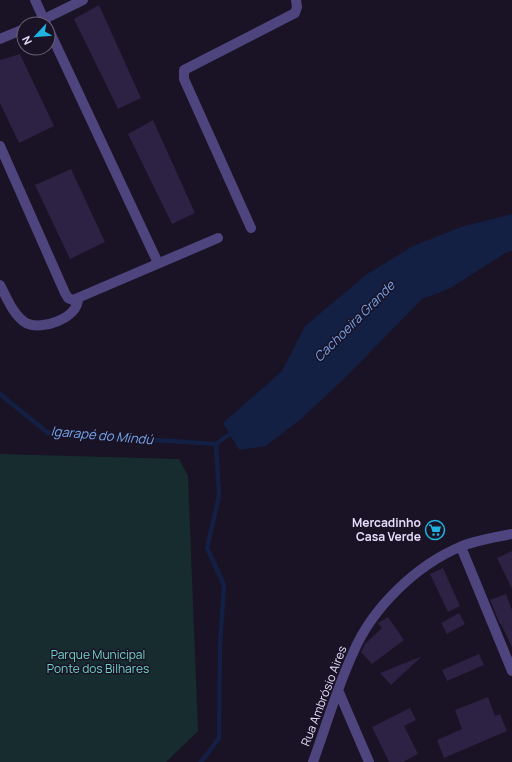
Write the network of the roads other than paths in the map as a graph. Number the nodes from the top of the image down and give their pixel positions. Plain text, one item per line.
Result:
1 (35, 0) edge
2 (82, 0) edge
3 (296, 0) edge
4 (42, 16) edge
5 (56, 17) edge
6 (16, 32) edge
7 (0, 39) edge
8 (56, 45) edge
9 (0, 146) edge
10 (3, 161) edge
11 (251, 228) dead end
12 (218, 238) dead end
13 (158, 263) junction
14 (0, 285) edge
15 (78, 298) junction
16 (512, 534) edge
17 (461, 547) junction
18 (512, 671) edge
19 (338, 690) junction
20 (313, 762) edge
21 (369, 762) edge

1 - 4 street
2 - 5 street
3 - 11 street
6 - 7 street
8 - 13 street
9 - 10 street
10 - 15 street
12 - 13 street
13 - 15 street
14 - 15 street
16 - 17 street, Rua Ambrósio Aires
17 - 18 street
17 - 19 street, Rua Ambrósio Aires
19 - 20 street, Rua Ambrósio Aires
19 - 21 street

